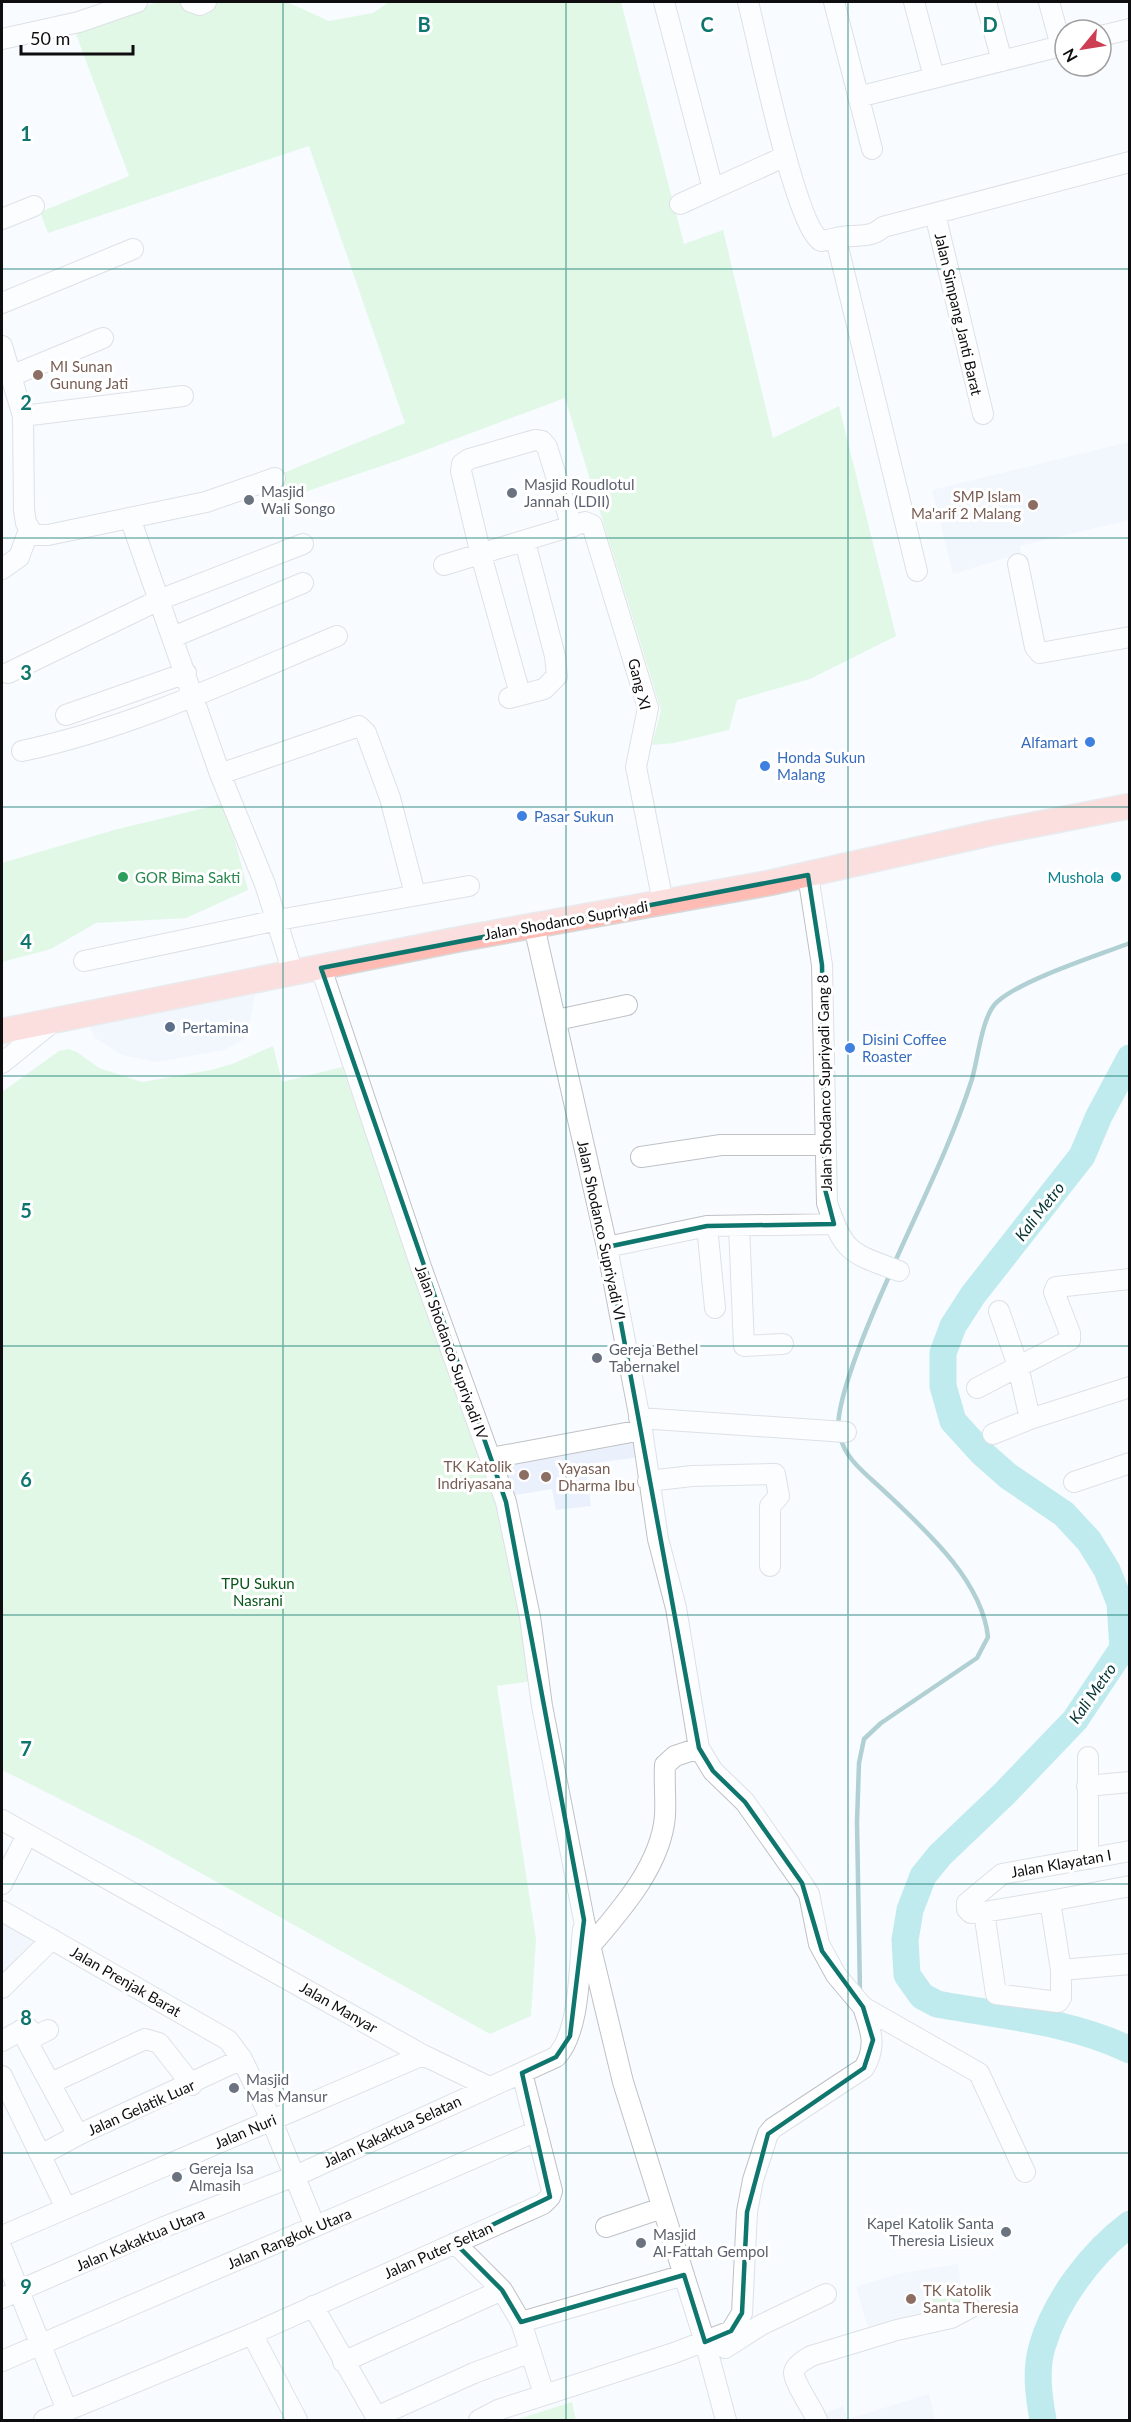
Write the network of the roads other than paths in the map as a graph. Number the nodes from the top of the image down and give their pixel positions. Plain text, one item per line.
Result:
1 (137, 2) edge
2 (191, 2) edge
3 (206, 2) edge
4 (664, 2) edge
5 (748, 2) edge
6 (834, 2) edge
7 (914, 2) edge
8 (986, 2) edge
9 (1049, 2) edge
10 (1054, 18) edge
11 (1130, 29) edge
12 (1113, 33) edge
13 (2, 39) edge
14 (1053, 48) edge
15 (1002, 61) junction
16 (934, 77) junction
17 (858, 97) junction
18 (872, 149) dead end
19 (786, 156) junction
20 (1130, 162) edge
21 (713, 189) junction
22 (680, 204) dead end
23 (34, 206) dead end
24 (935, 214) junction
25 (2, 219) edge
26 (844, 237) junction
27 (133, 249) dead end
28 (2, 303) edge
29 (103, 338) dead end
30 (2, 346) edge
31 (8, 381) edge
32 (183, 396) dead end
33 (982, 414) dead end
34 (23, 416) junction
35 (274, 477) dead end
36 (130, 518) junction
37 (572, 527) junction
38 (29, 530) junction
39 (525, 542) junction
40 (303, 544) dead end
41 (481, 555) junction
42 (1018, 564) dead end
43 (444, 566) dead end
44 (2, 569) edge
45 (917, 571) dead end
46 (303, 583) dead end
47 (159, 600) junction
48 (337, 636) dead end
49 (173, 637) junction
50 (1130, 637) edge
51 (8, 673) dead end
52 (186, 673) junction
53 (194, 696) junction
54 (66, 715) dead end
55 (22, 751) dead end
56 (220, 774) junction
57 (1130, 806) edge
58 (808, 875) junction
59 (469, 886) dead end
60 (415, 894) junction
61 (663, 902) junction
62 (278, 920) junction
63 (534, 926) junction
64 (84, 961) dead end
65 (321, 968) junction
66 (293, 973) junction
67 (627, 1005) dead end
68 (56, 1020) junction
69 (557, 1020) junction
70 (2, 1031) edge
71 (2, 1063) edge
72 (824, 1145) junction
73 (641, 1157) dead end
74 (834, 1224) junction
75 (707, 1226) junction
76 (739, 1226) junction
77 (607, 1247) junction
78 (892, 1269) dead end
79 (1130, 1279) edge
80 (715, 1308) dead end
81 (999, 1311) dead end
82 (783, 1344) dead end
83 (1018, 1366) junction
84 (977, 1388) dead end
85 (1130, 1388) edge
86 (1030, 1419) junction
87 (640, 1424) junction
88 (839, 1431) dead end
89 (993, 1434) dead end
90 (491, 1458) junction
91 (1130, 1462) edge
92 (648, 1481) junction
93 (1074, 1482) dead end
94 (770, 1566) dead end
95 (699, 1748) junction
96 (1088, 1757) dead end
97 (1130, 1782) edge
98 (1087, 1786) junction
99 (2, 1820) edge
100 (27, 1835) junction
101 (1130, 1851) edge
102 (1088, 1859) junction
103 (2, 1884) edge
104 (1130, 1886) edge
105 (1050, 1901) junction
106 (975, 1907) junction
107 (2, 1911) edge
108 (584, 1920) junction
109 (52, 1939) junction
110 (591, 1945) junction
111 (1130, 1964) edge
112 (1061, 1970) junction
113 (2, 1988) edge
114 (863, 2007) junction
115 (21, 2030) junction
116 (48, 2030) dead end
117 (2, 2041) edge
118 (423, 2055) junction
119 (242, 2059) junction
120 (522, 2073) junction
121 (2, 2076) edge
122 (51, 2083) junction
123 (192, 2085) junction
124 (489, 2087) junction
125 (271, 2119) junction
126 (537, 2131) junction
127 (78, 2134) junction
128 (41, 2155) junction
129 (1025, 2172) dead end
130 (295, 2176) junction
131 (66, 2208) junction
132 (662, 2208) junction
133 (315, 2226) junction
134 (606, 2228) dead end
135 (2, 2236) edge
136 (455, 2243) junction
137 (2, 2249) edge
138 (684, 2276) junction
139 (20, 2290) junction
140 (502, 2290) junction
141 (826, 2294) dead end
142 (2, 2298) edge
143 (313, 2307) junction
144 (970, 2308) dead end
145 (521, 2322) junction
146 (252, 2334) junction
147 (40, 2344) junction
148 (706, 2349) junction
149 (531, 2352) junction
150 (2, 2361) edge
151 (343, 2362) junction
152 (544, 2394) junction
153 (75, 2412) edge
154 (377, 2419) edge
155 (44, 2421) edge
156 (297, 2421) edge
157 (479, 2421) edge
158 (506, 2421) edge
159 (726, 2421) edge
160 (817, 2421) edge

1 - 13 street
2 - 3 street
4 - 21 street
5 - 19 street
6 - 17 street
7 - 16 street
8 - 15 street
9 - 10 street
11 - 12 street
14 - 15 street
15 - 16 street
16 - 17 street
17 - 18 street
19 - 21 street
19 - 26 street
20 - 24 street
21 - 22 street
23 - 25 street
24 - 26 street
24 - 33 street, Jalan Simpang Janti Barat
26 - 45 street
27 - 28 street
29 - 31 street
30 - 31 street
31 - 34 street
32 - 34 street
34 - 38 street
35 - 36 street
36 - 38 street
36 - 47 street
37 - 39 street
37 - 41 street
37 - 61 street, Gang XI
38 - 44 street
39 - 41 street
39 - 41 street
40 - 47 street
41 - 43 street
42 - 50 street
46 - 49 street
47 - 49 street
47 - 51 street
48 - 53 street
49 - 52 street
52 - 53 street
52 - 54 street
53 - 55 street
53 - 56 street
56 - 60 street
56 - 62 street
57 - 58 main road, Jalan Shodanco Supriyadi
58 - 61 main road, Jalan Shodanco Supriyadi
58 - 72 street, Jalan Shodanco Supriyadi Gang 8
59 - 60 street
60 - 62 street
61 - 63 main road, Jalan Shodanco Supriyadi
62 - 64 street
62 - 66 street
63 - 65 main road, Jalan Shodanco Supriyadi
63 - 69 street, Jalan Shodanco Supriyadi VI
65 - 66 main road, Jalan Shodanco Supriyadi
65 - 90 street, Jalan Shodanco Supriyadi IV
66 - 68 main road, Jalan Shodanco Supriyadi
67 - 69 street
68 - 70 main road, Jalan Shodanco Supriyadi
68 - 71 street
69 - 77 street, Jalan Shodanco Supriyadi VI
72 - 73 street
72 - 74 street, Jalan Shodanco Supriyadi Gang 8
74 - 76 street
74 - 78 street, Jalan Shodanco Supriyadi Gang 8
75 - 76 street
75 - 77 street
75 - 80 street
76 - 82 street
77 - 87 street, Jalan Shodanco Supriyadi VI
79 - 83 street
81 - 83 street
83 - 84 street
83 - 86 street
85 - 86 street
86 - 89 street
87 - 88 street
87 - 90 street
87 - 92 street, Jalan Shodanco Supriyadi VI
90 - 108 street, Jalan Shodanco Supriyadi IV
91 - 93 street
92 - 94 street
92 - 95 street, Jalan Shodanco Supriyadi VI
95 - 110 street
95 - 114 street
96 - 98 street
97 - 98 street
98 - 102 street
99 - 100 street, Jalan Manyar
100 - 103 street
100 - 118 street, Jalan Manyar
101 - 102 street, Jalan Klayatan I
102 - 106 street, Jalan Klayatan I
104 - 105 street
105 - 106 street
105 - 112 street
106 - 112 street
107 - 109 street, Jalan Prenjak Barat
108 - 110 street
108 - 120 street
109 - 113 street
109 - 119 street, Jalan Prenjak Barat
110 - 132 street
111 - 112 street
114 - 129 street
114 - 148 street
115 - 116 street
115 - 117 street
115 - 122 street
118 - 124 street, Jalan Manyar
118 - 125 street, Jalan Nuri
119 - 123 street, Jalan Gelatik Luar
119 - 125 street, Jalan Prenjak Barat
120 - 124 street
120 - 126 street
121 - 128 street
122 - 123 street
122 - 127 street
123 - 127 street, Jalan Gelatik Luar
124 - 130 street, Jalan Kakaktua Selatan
125 - 130 street, Jalan Prenjak Barat
125 - 131 street, Jalan Nuri
126 - 133 street, Jalan Rangkok Utara
126 - 136 street, Jalan Puter Seltan
127 - 128 street, Jalan Gelatik Luar
128 - 131 street
130 - 133 street, Jalan Prenjak Barat
130 - 139 street, Jalan Kakaktua Utara
131 - 135 street, Jalan Nuri
132 - 134 street
132 - 138 street
133 - 147 street, Jalan Rangkok Utara
136 - 140 street
136 - 143 street, Jalan Puter Seltan
137 - 139 street
138 - 145 street
138 - 148 street
139 - 142 street, Jalan Kakaktua Utara
139 - 147 street
140 - 145 street
140 - 151 street
141 - 148 street
143 - 146 street, Jalan Puter Seltan
143 - 151 street
144 - 160 street
145 - 149 street
146 - 153 street, Jalan Puter Seltan
146 - 156 street
147 - 150 street, Jalan Rangkok Utara
147 - 153 street
148 - 152 street
148 - 158 street
148 - 159 street
149 - 152 street
149 - 154 street
151 - 154 street
152 - 157 street
153 - 155 street, Jalan Puter Seltan

